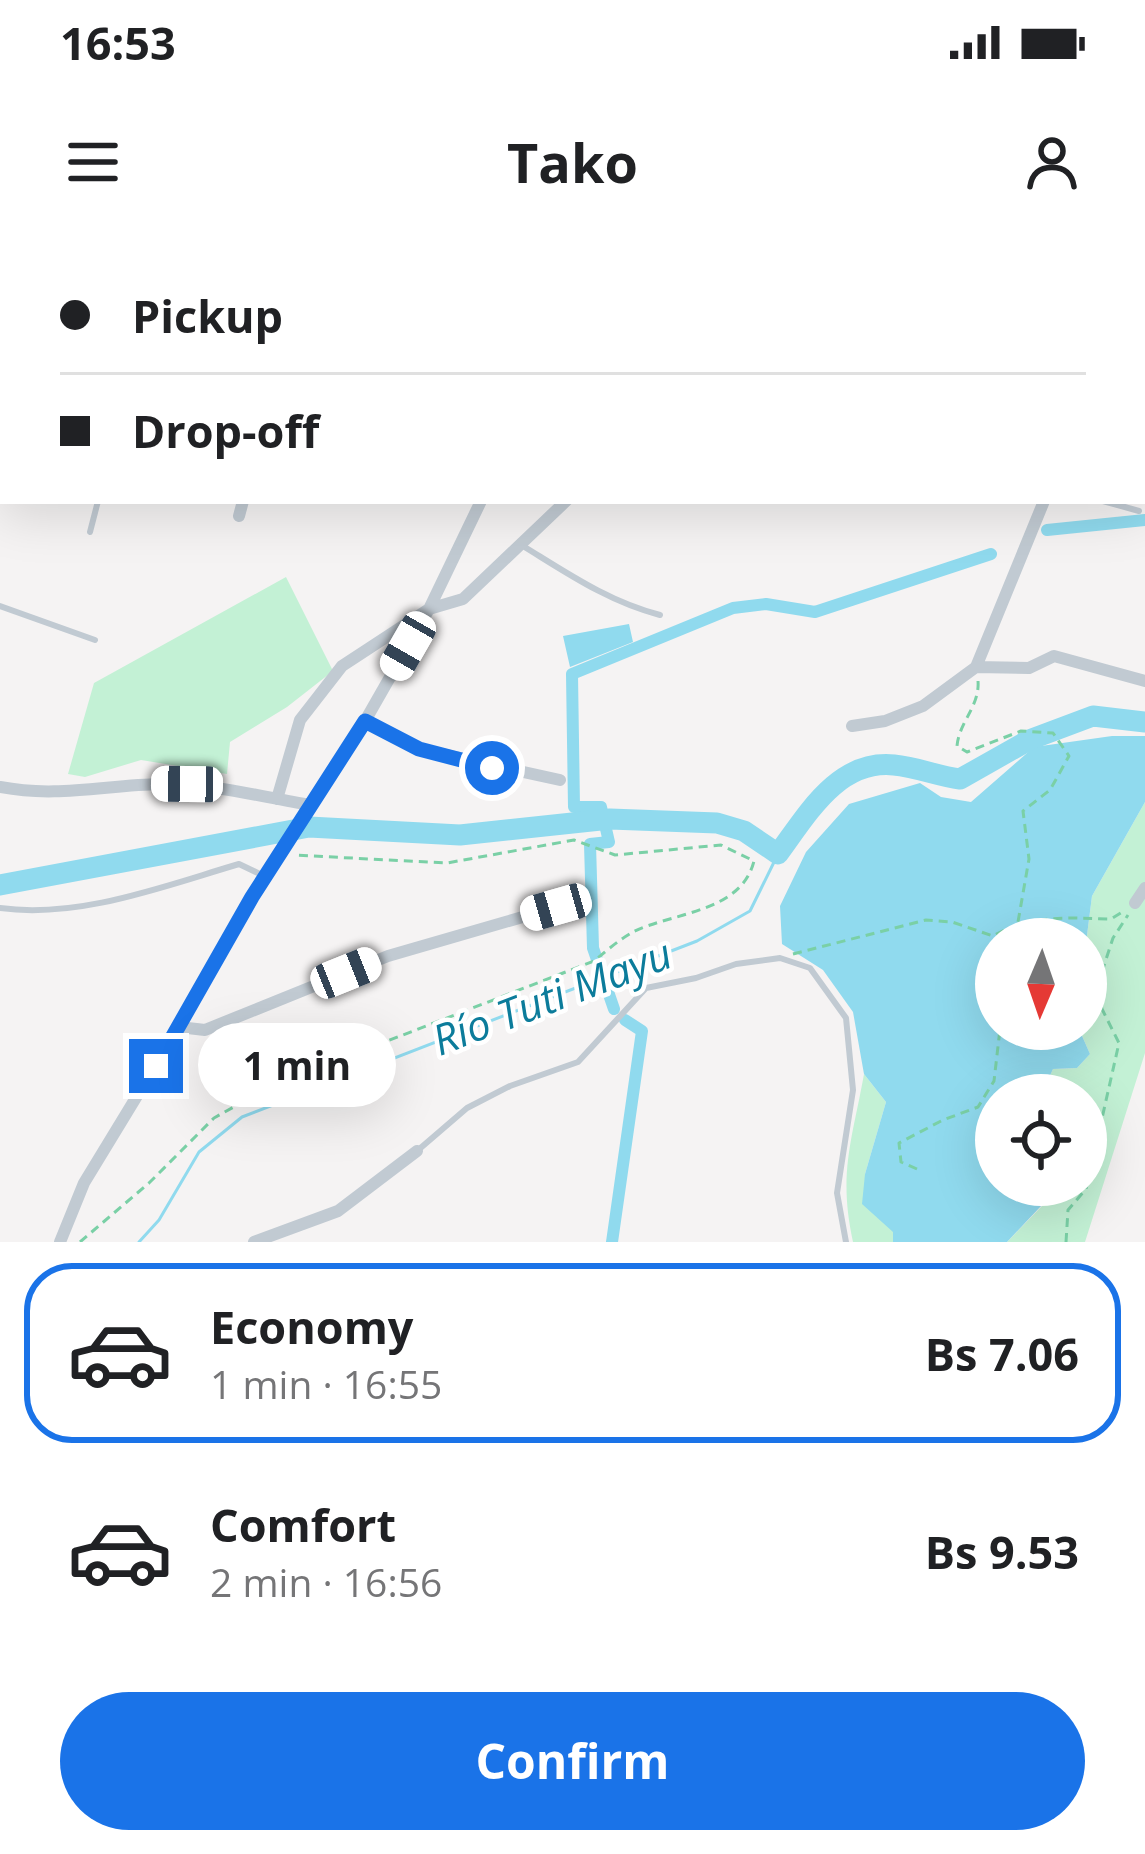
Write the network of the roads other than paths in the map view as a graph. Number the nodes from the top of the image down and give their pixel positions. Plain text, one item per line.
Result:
1 (97, 504) edge
2 (242, 504) edge
3 (480, 504) edge
4 (563, 504) edge
5 (1043, 504) edge
6 (1112, 504) edge
7 (1139, 512) dead end
8 (239, 516) dead end
9 (90, 532) dead end
10 (520, 544) junction
11 (0, 607) edge
12 (429, 609) junction
13 (660, 615) dead end
14 (95, 640) dead end
15 (976, 668) junction
16 (1145, 681) edge
17 (365, 721) junction
18 (852, 726) dead end
19 (560, 780) dead end
20 (0, 787) edge
21 (277, 799) junction
22 (311, 805) junction
23 (265, 877) junction
24 (1145, 888) edge
25 (1136, 903) road end
26 (556, 907) dead end
27 (0, 908) edge
28 (179, 1027) junction
29 (417, 1151) joint
30 (60, 1242) edge
31 (254, 1242) edge
32 (846, 1242) edge

1 - 9 lane
2 - 8 street
3 - 12 street
4 - 10 street
5 - 15 street
6 - 7 lane
10 - 12 street
10 - 13 lane
11 - 14 lane
12 - 17 street
12 - 21 street
15 - 16 street
15 - 18 street
17 - 19 street
17 - 22 street
20 - 21 street
21 - 22 street
22 - 23 street
23 - 27 lane
23 - 28 street
24 - 25 street
26 - 28 street
28 - 30 street
29 - 31 street
29 - 32 lane

